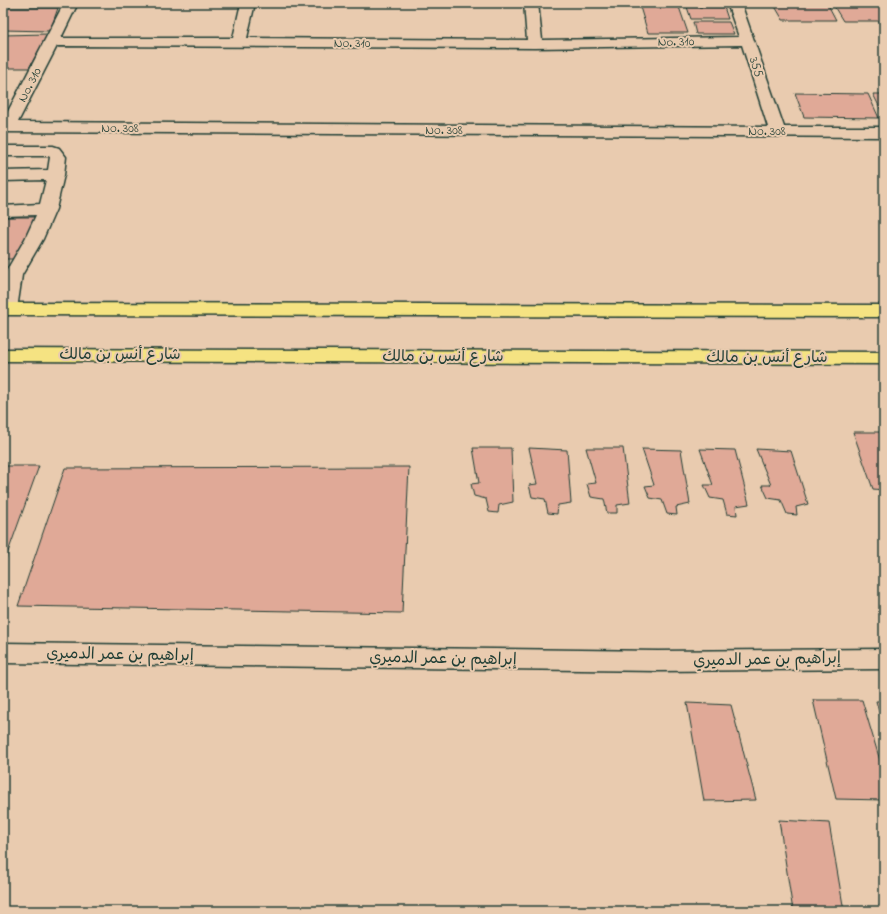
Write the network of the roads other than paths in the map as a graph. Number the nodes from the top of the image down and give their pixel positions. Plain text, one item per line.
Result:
1 (71, 3) edge
2 (248, 3) edge
3 (530, 3) edge
4 (734, 3) edge
5 (748, 41) junction
6 (52, 42) junction
7 (239, 42) junction
8 (535, 44) junction
9 (5, 127) edge
10 (777, 131) junction
11 (884, 132) edge
12 (3, 151) edge
13 (56, 175) junction
14 (3, 176) edge
15 (47, 209) junction
16 (3, 211) edge
17 (5, 309) edge
18 (884, 311) edge
19 (3, 355) edge
20 (884, 358) edge
21 (3, 653) edge
22 (884, 659) edge

1 - 6 street
2 - 7 street
3 - 8 street
4 - 5 street, 355
5 - 8 street, No. 310
5 - 10 street, 355
6 - 7 street, No. 310
6 - 9 street, No. 310
7 - 8 street, No. 310
9 - 10 street, No. 308
10 - 11 street, No. 308
12 - 13 street
13 - 14 street
13 - 15 street
15 - 16 street
15 - 17 street
17 - 18 main road
19 - 20 main road, شارع أنس بن مالك
21 - 22 street, إبراهيم بن عمر الدميري

